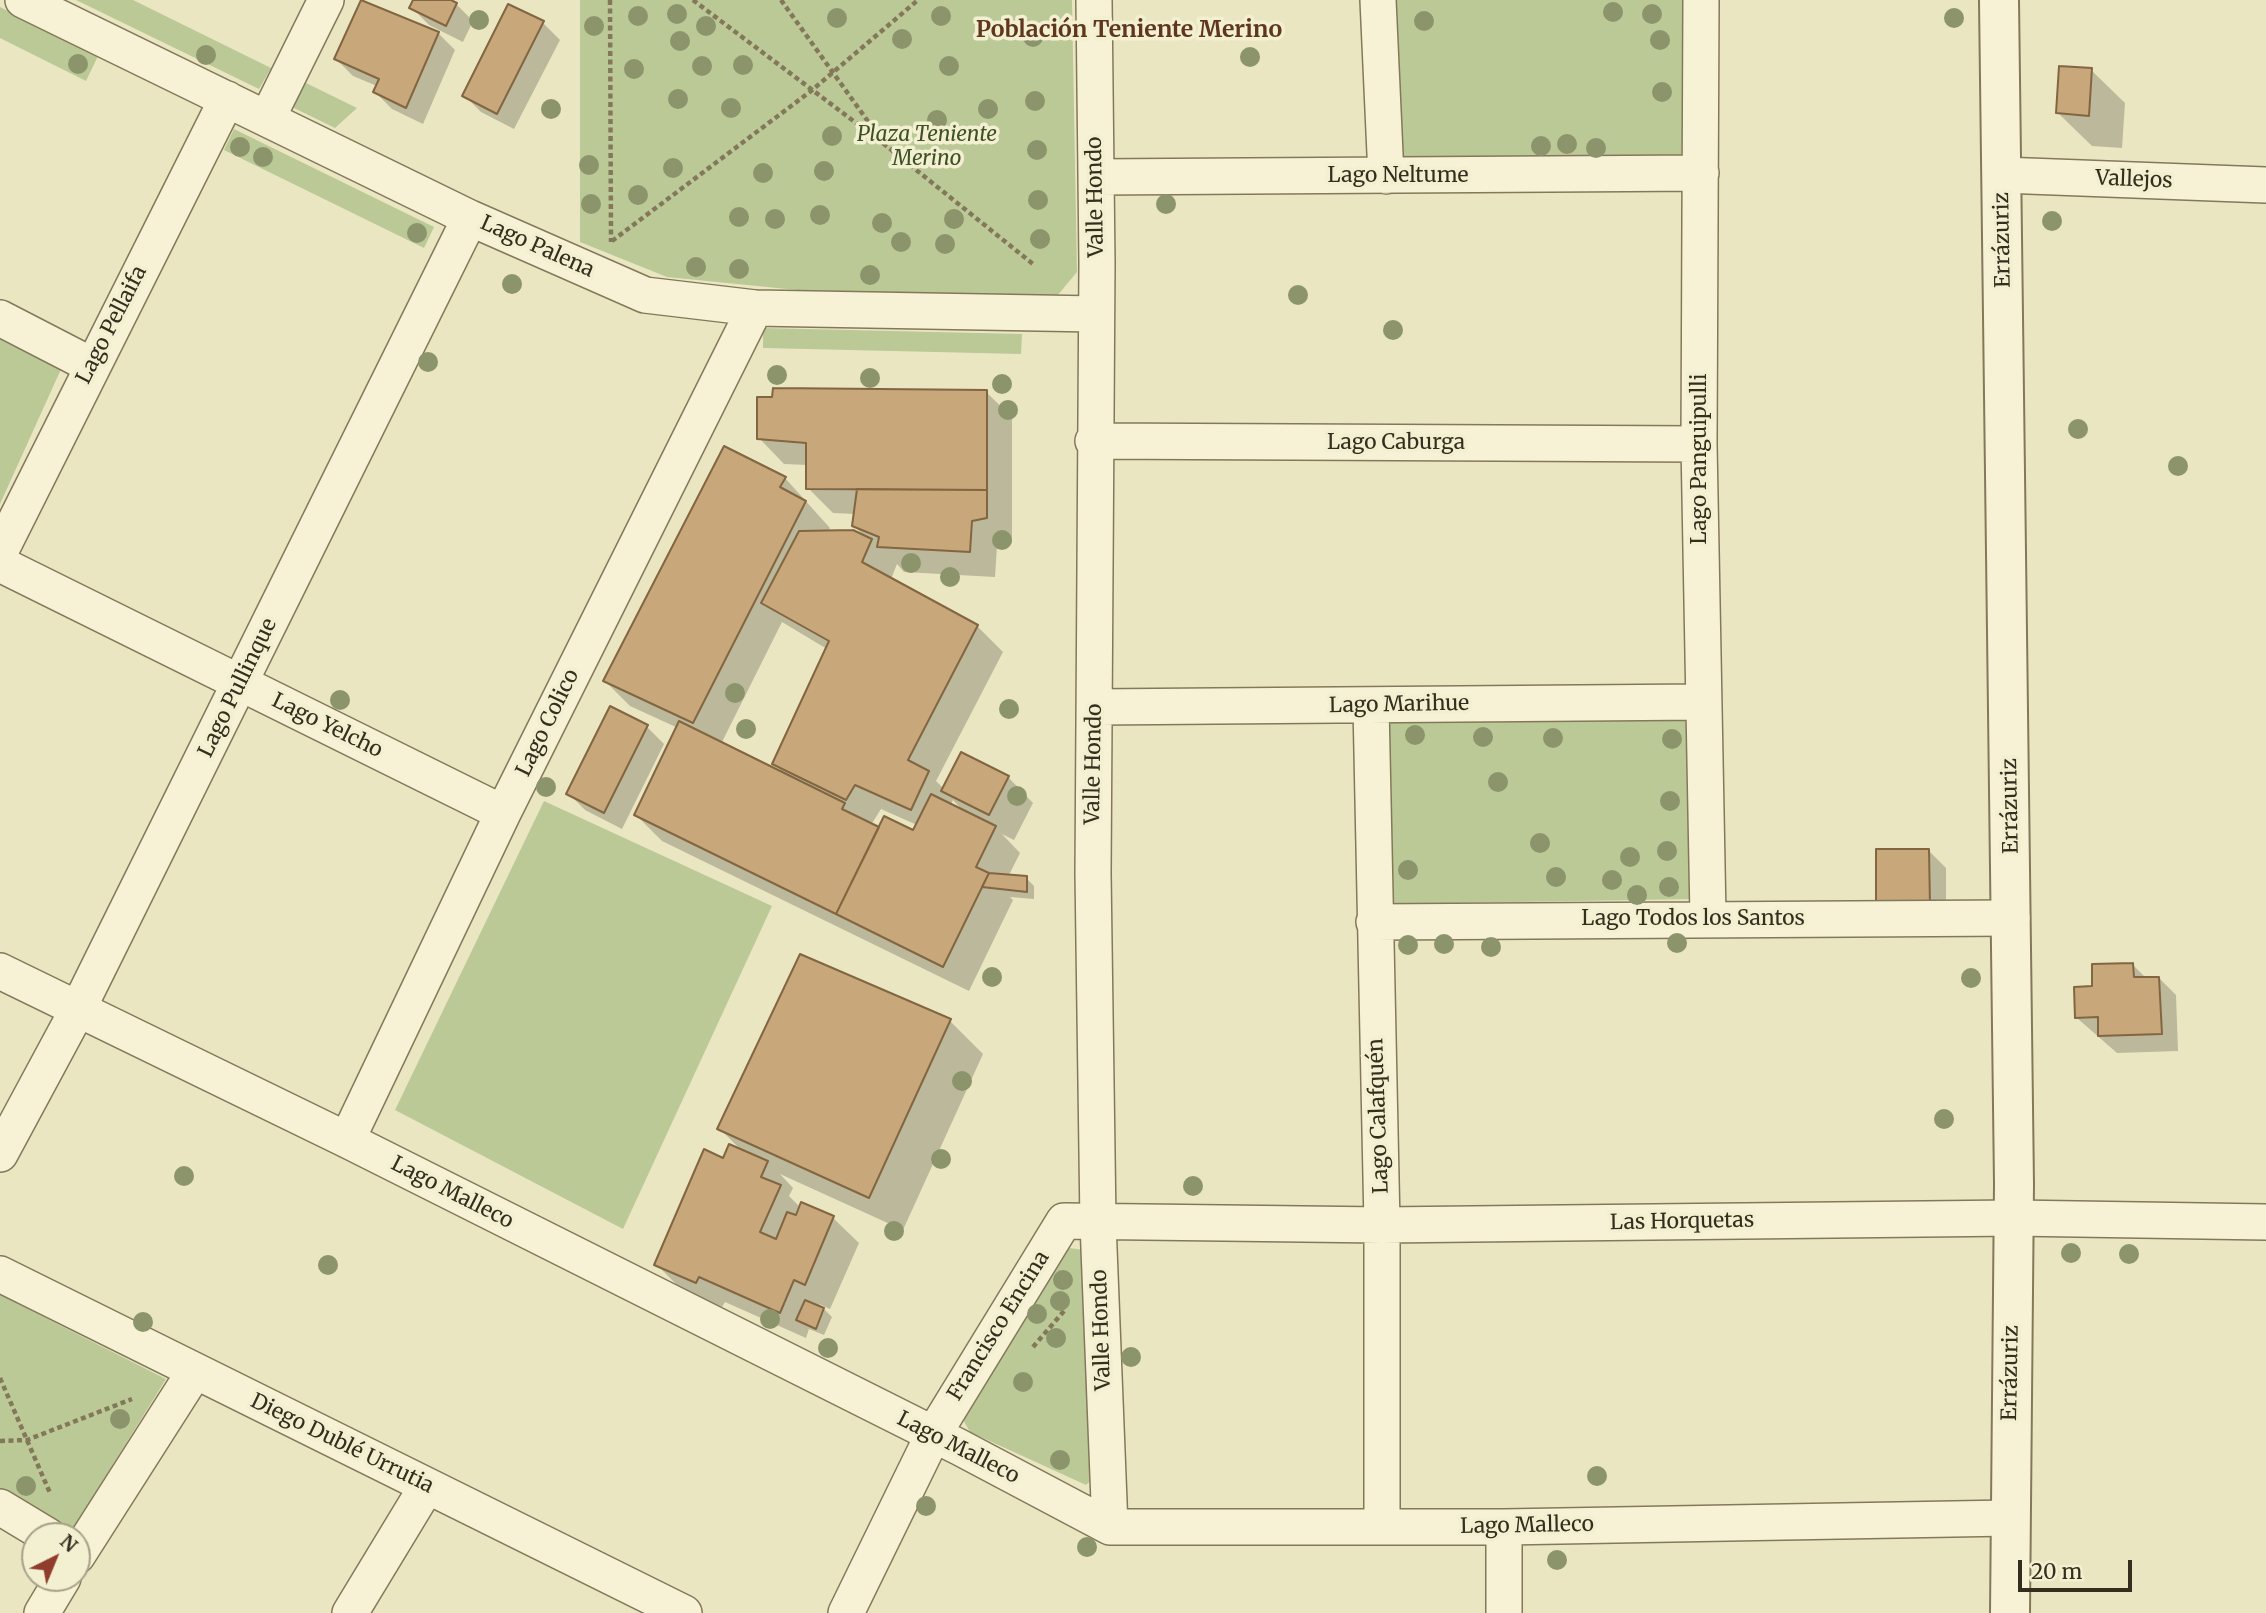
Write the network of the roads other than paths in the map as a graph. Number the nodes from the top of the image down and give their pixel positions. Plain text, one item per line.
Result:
1 (23, 0) edge
2 (327, 0) edge
3 (1094, 0) edge
4 (1378, 0) edge
5 (1702, 0) edge
6 (1999, 0) edge
7 (227, 99) junction
8 (267, 119) junction
9 (1701, 173) junction
10 (2002, 175) junction
11 (1386, 176) junction
12 (1096, 177) junction
13 (2266, 185) edge
14 (470, 218) junction
15 (755, 309) junction
16 (1096, 314) junction
17 (0, 318) edge
18 (91, 365) junction
19 (1093, 441) junction
20 (1699, 444) junction
21 (0, 552) edge
22 (0, 564) edge
23 (240, 684) junction
24 (1702, 702) junction
25 (1371, 706) junction
26 (1095, 707) junction
27 (503, 813) junction
28 (1708, 917) junction
29 (2012, 918) junction
30 (1374, 922) junction
31 (0, 971) edge
32 (78, 1009) junction
33 (347, 1140) junction
34 (0, 1154) edge
35 (2014, 1218) junction
36 (2266, 1222) edge
37 (1098, 1223) junction
38 (1382, 1225) junction
39 (0, 1274) edge
40 (195, 1371) junction
41 (933, 1435) junction
42 (427, 1486) junction
43 (0, 1507) edge
44 (2009, 1518) junction
45 (25, 1522) edge
46 (1382, 1526) junction
47 (1110, 1527) junction
48 (1504, 1527) junction
49 (91, 1533) edge
50 (55, 1592) edge
51 (646, 1605) edge
52 (42, 1613) edge
53 (350, 1613) edge
54 (684, 1613) edge
55 (846, 1613) edge
56 (1504, 1613) edge
57 (2010, 1613) edge

1 - 7 street, Lago Palena
2 - 8 street
3 - 12 street, Valle Hondo
4 - 11 street
5 - 9 street, Lago Panguipulli
6 - 10 street, Errázuriz
7 - 8 street, Lago Palena
7 - 18 street, Lago Pellaifa
8 - 14 street, Lago Palena
9 - 11 street, Lago Neltume
9 - 20 street, Lago Panguipulli
10 - 13 street, Vallejos
10 - 29 street, Errázuriz
11 - 12 street, Lago Neltume
12 - 16 street, Valle Hondo
14 - 15 street, Lago Palena
14 - 23 street, Lago Pullinque
15 - 16 street, Lago Palena
15 - 27 street, Lago Colico
16 - 19 street, Valle Hondo
17 - 18 street
18 - 21 street, Lago Pellaifa
19 - 20 street, Lago Caburga
19 - 26 street, Valle Hondo
20 - 24 street, Lago Panguipulli
22 - 23 street, Lago Yelcho
23 - 27 street, Lago Yelcho
23 - 32 street, Lago Pullinque
24 - 25 street, Lago Marihue
24 - 28 street, Lago Panguipulli
25 - 26 street, Lago Marihue
25 - 30 street, Lago Calafquén
26 - 37 street, Valle Hondo
27 - 33 street, Lago Colico
28 - 29 street, Lago Todos los Santos
28 - 30 street, Lago Todos los Santos
29 - 35 street, Errázuriz
30 - 38 street, Lago Calafquén
31 - 32 street, Lago Malleco
32 - 33 street, Lago Malleco
32 - 34 street, Lago Pullinque
33 - 41 street, Lago Malleco
35 - 36 street, Las Horquetas
35 - 38 street, Las Horquetas
35 - 44 street, Errázuriz
37 - 38 street, Las Horquetas
37 - 41 street, Francisco Encina
37 - 47 street, Valle Hondo
38 - 46 street, Lago Calafquén
39 - 40 street, Diego Dublé Urrutia
40 - 42 street, Diego Dublé Urrutia
40 - 49 street
41 - 47 street, Lago Malleco
41 - 55 street, Francisco Encina
42 - 51 street, Diego Dublé Urrutia
42 - 53 street
43 - 45 street
44 - 48 street, Lago Malleco
44 - 57 street, Errázuriz
46 - 47 street, Lago Malleco
46 - 48 street, Lago Malleco
48 - 56 street
50 - 52 street
51 - 54 street, Diego Dublé Urrutia

